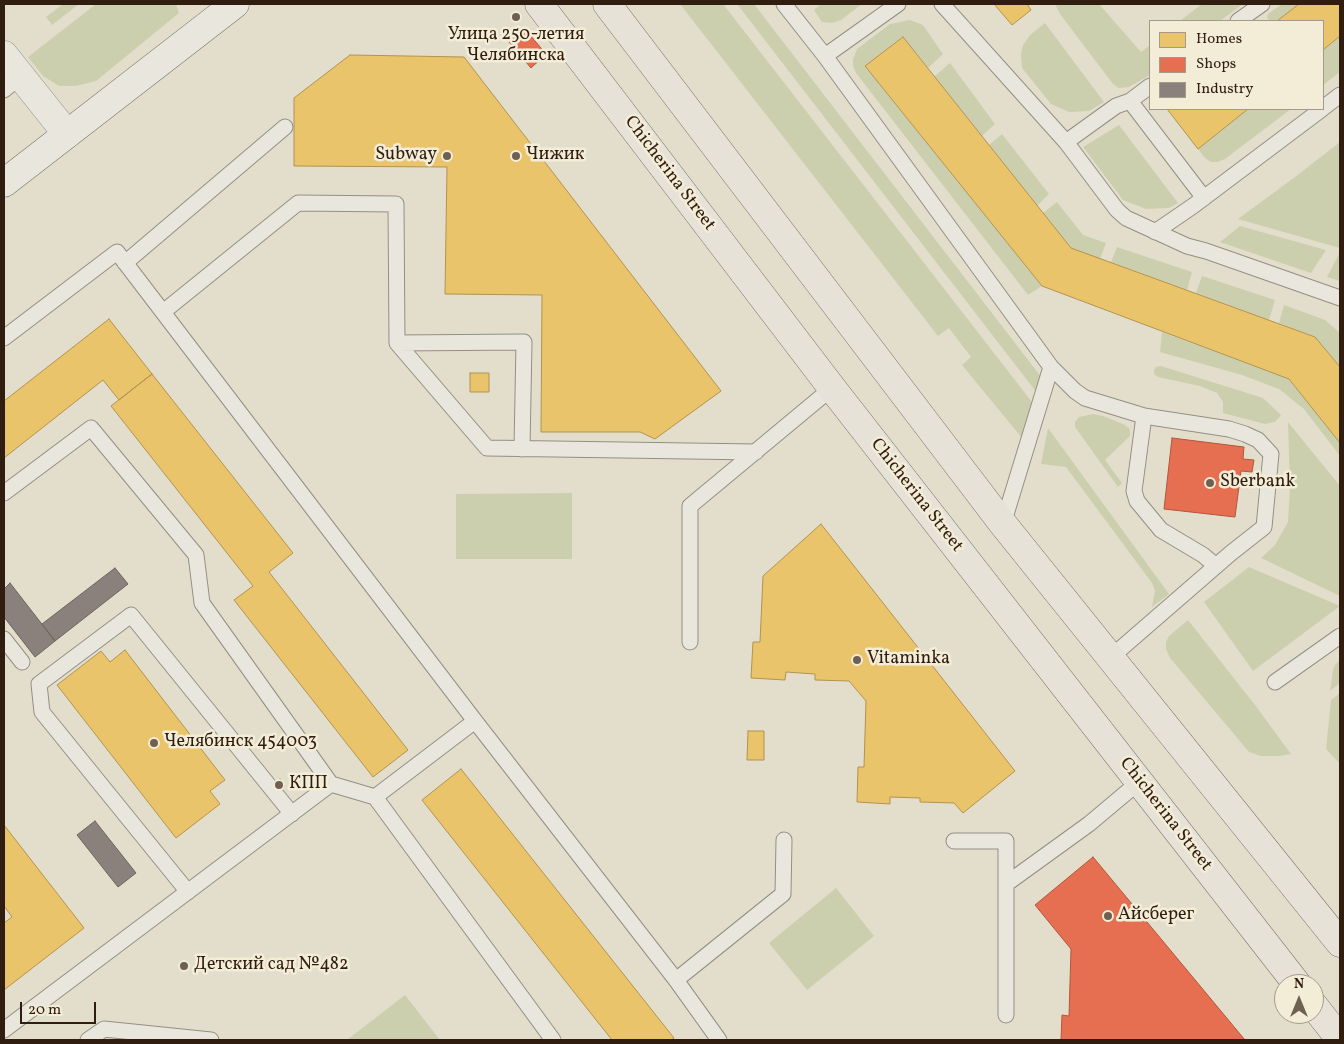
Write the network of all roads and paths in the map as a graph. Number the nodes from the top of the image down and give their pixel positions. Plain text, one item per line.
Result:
1 (235, 4) edge
2 (539, 4) edge
3 (607, 4) edge
4 (784, 4) edge
5 (898, 4) edge
6 (942, 4) edge
7 (1262, 4) edge
8 (1246, 17) edge
9 (4, 55) edge
10 (824, 56) junction
11 (12, 83) edge
12 (1149, 87) edge
13 (1340, 95) edge
14 (1130, 101) junction
15 (1324, 107) edge
16 (1321, 110) edge
17 (284, 128) dead end
18 (66, 134) junction
19 (1066, 142) junction
20 (4, 183) edge
21 (1204, 198) junction
22 (1155, 232) junction
23 (125, 263) junction
24 (1340, 298) edge
25 (163, 312) junction
26 (4, 338) edge
27 (397, 343) junction
28 (1051, 366) junction
29 (832, 388) junction
30 (1144, 416) junction
31 (522, 448) junction
32 (756, 452) junction
33 (4, 493) edge
34 (1003, 524) junction
35 (1216, 566) junction
36 (1340, 636) edge
37 (4, 639) edge
38 (690, 642) dead end
39 (1110, 658) junction
40 (22, 662) dead end
41 (1275, 682) dead end
42 (475, 721) junction
43 (1139, 782) junction
44 (331, 784) junction
45 (375, 797) junction
46 (292, 814) junction
47 (784, 840) dead end
48 (954, 841) dead end
49 (1006, 884) junction
50 (188, 892) junction
51 (1340, 944) edge
52 (1289, 974) edge
53 (676, 980) junction
54 (1006, 1015) dead end
55 (1324, 1019) edge
56 (4, 1030) edge
57 (1340, 1039) edge
58 (88, 1040) edge
59 (212, 1040) edge
60 (553, 1040) edge
61 (719, 1040) edge

1 - 18 street
2 - 29 main road, Chicherina Street
3 - 34 main road
4 - 10 lane
5 - 10 lane
6 - 19 lane
7 - 8 lane
9 - 11 street
10 - 28 lane
11 - 18 street
12 - 14 lane
13 - 15 lane
14 - 19 lane
14 - 21 lane
16 - 21 lane
17 - 23 lane
18 - 20 street
19 - 22 lane
21 - 22 lane
22 - 24 lane
23 - 25 lane
23 - 26 lane
25 - 27 lane
25 - 42 lane
27 - 31 lane
27 - 31 lane
28 - 30 lane
28 - 34 lane
29 - 32 lane
29 - 43 main road, Chicherina Street
30 - 35 lane
30 - 35 lane
31 - 32 lane
32 - 38 lane
33 - 44 lane
34 - 39 main road
35 - 39 lane
36 - 41 lane
37 - 40 lane
39 - 51 main road
42 - 45 lane
42 - 53 lane
43 - 49 lane
43 - 52 main road, Chicherina Street
44 - 45 lane
44 - 46 lane
45 - 60 lane
46 - 50 lane
46 - 50 lane
47 - 53 lane
48 - 49 lane
49 - 54 lane
50 - 56 lane
53 - 61 lane
55 - 57 main road
58 - 59 lane

